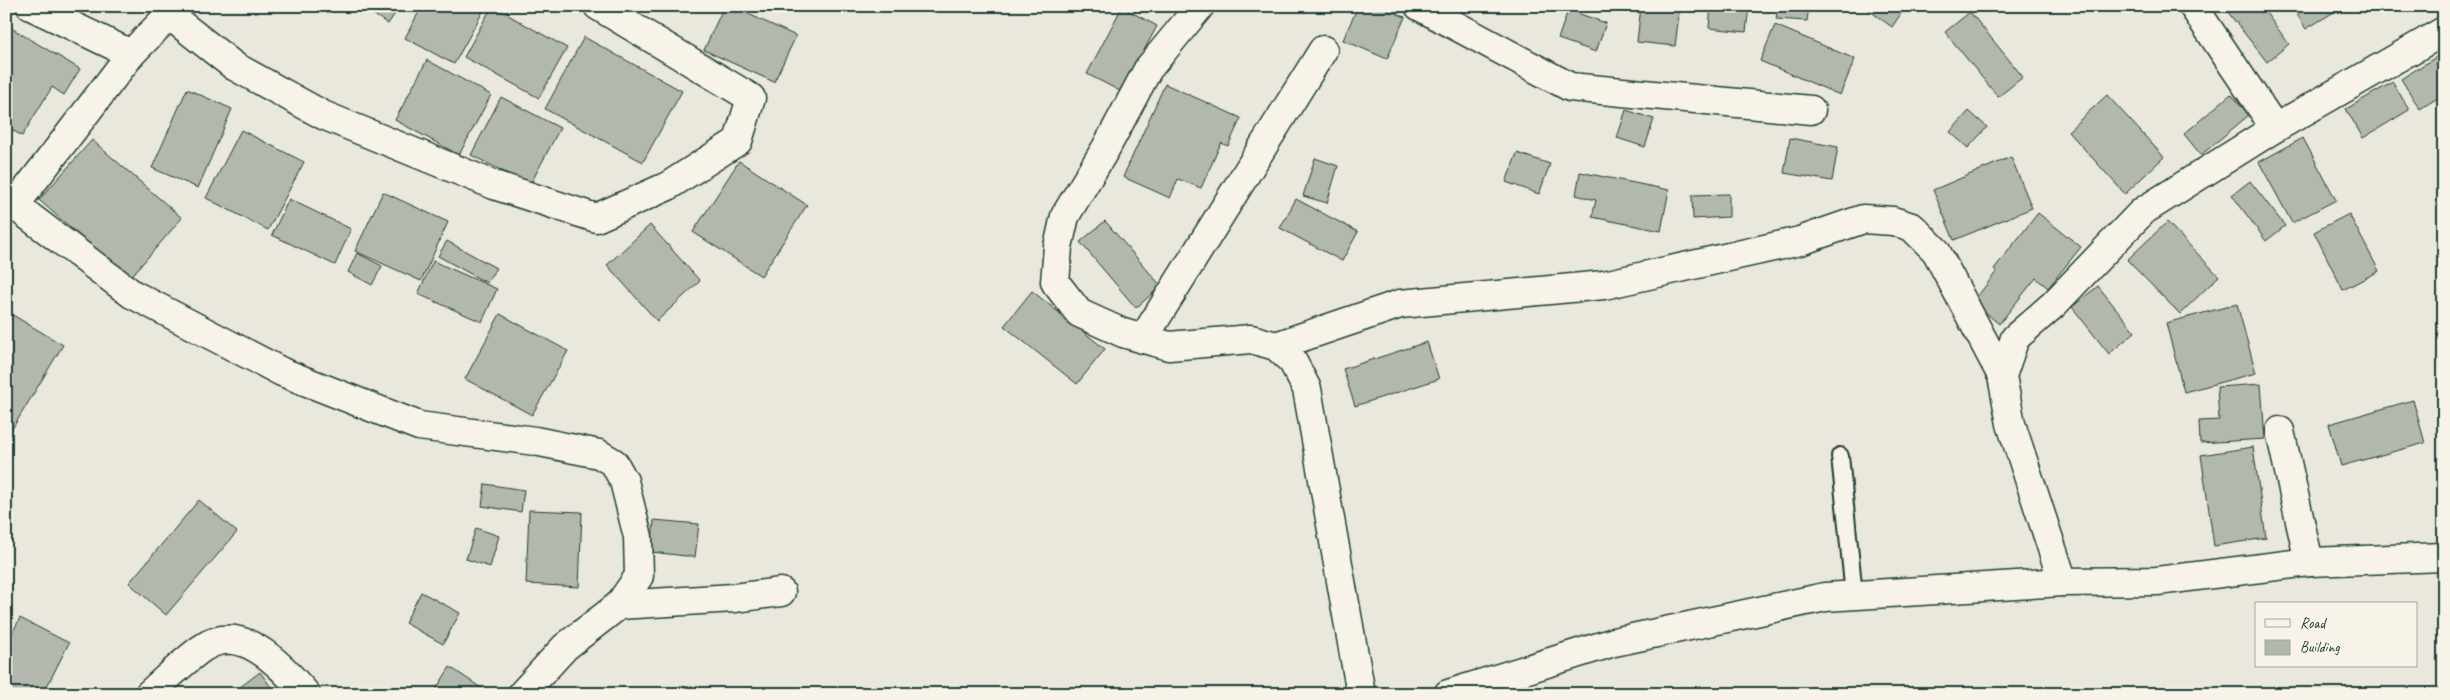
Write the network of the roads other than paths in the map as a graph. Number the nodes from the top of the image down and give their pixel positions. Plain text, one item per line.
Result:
1 (31, 6) edge
2 (598, 6) edge
3 (1200, 6) edge
4 (1419, 6) edge
5 (2194, 6) edge
6 (171, 10) edge
7 (2444, 31) edge
8 (1323, 50) dead end
9 (131, 54) junction
10 (1811, 110) dead end
11 (2275, 128) junction
12 (11, 202) edge
13 (1143, 339) junction
14 (1276, 346) junction
15 (2002, 376) junction
16 (2280, 431) dead end
17 (1840, 456) dead end
18 (2444, 557) edge
19 (2308, 562) junction
20 (2063, 582) junction
21 (781, 592) dead end
22 (1854, 595) junction
23 (619, 605) junction
24 (149, 694) edge
25 (306, 694) edge
26 (522, 694) edge
27 (1361, 694) edge
28 (1448, 694) edge

1 - 9 street
2 - 6 street
3 - 13 street
4 - 10 street
5 - 11 street
6 - 9 street
7 - 11 street
8 - 13 street
9 - 12 street
11 - 15 street
12 - 23 street
13 - 14 street
14 - 15 street
14 - 27 street
15 - 20 street
16 - 19 street
17 - 22 lane
18 - 19 street
19 - 20 street
20 - 22 street
21 - 23 street
22 - 28 street
23 - 26 street
24 - 25 street

